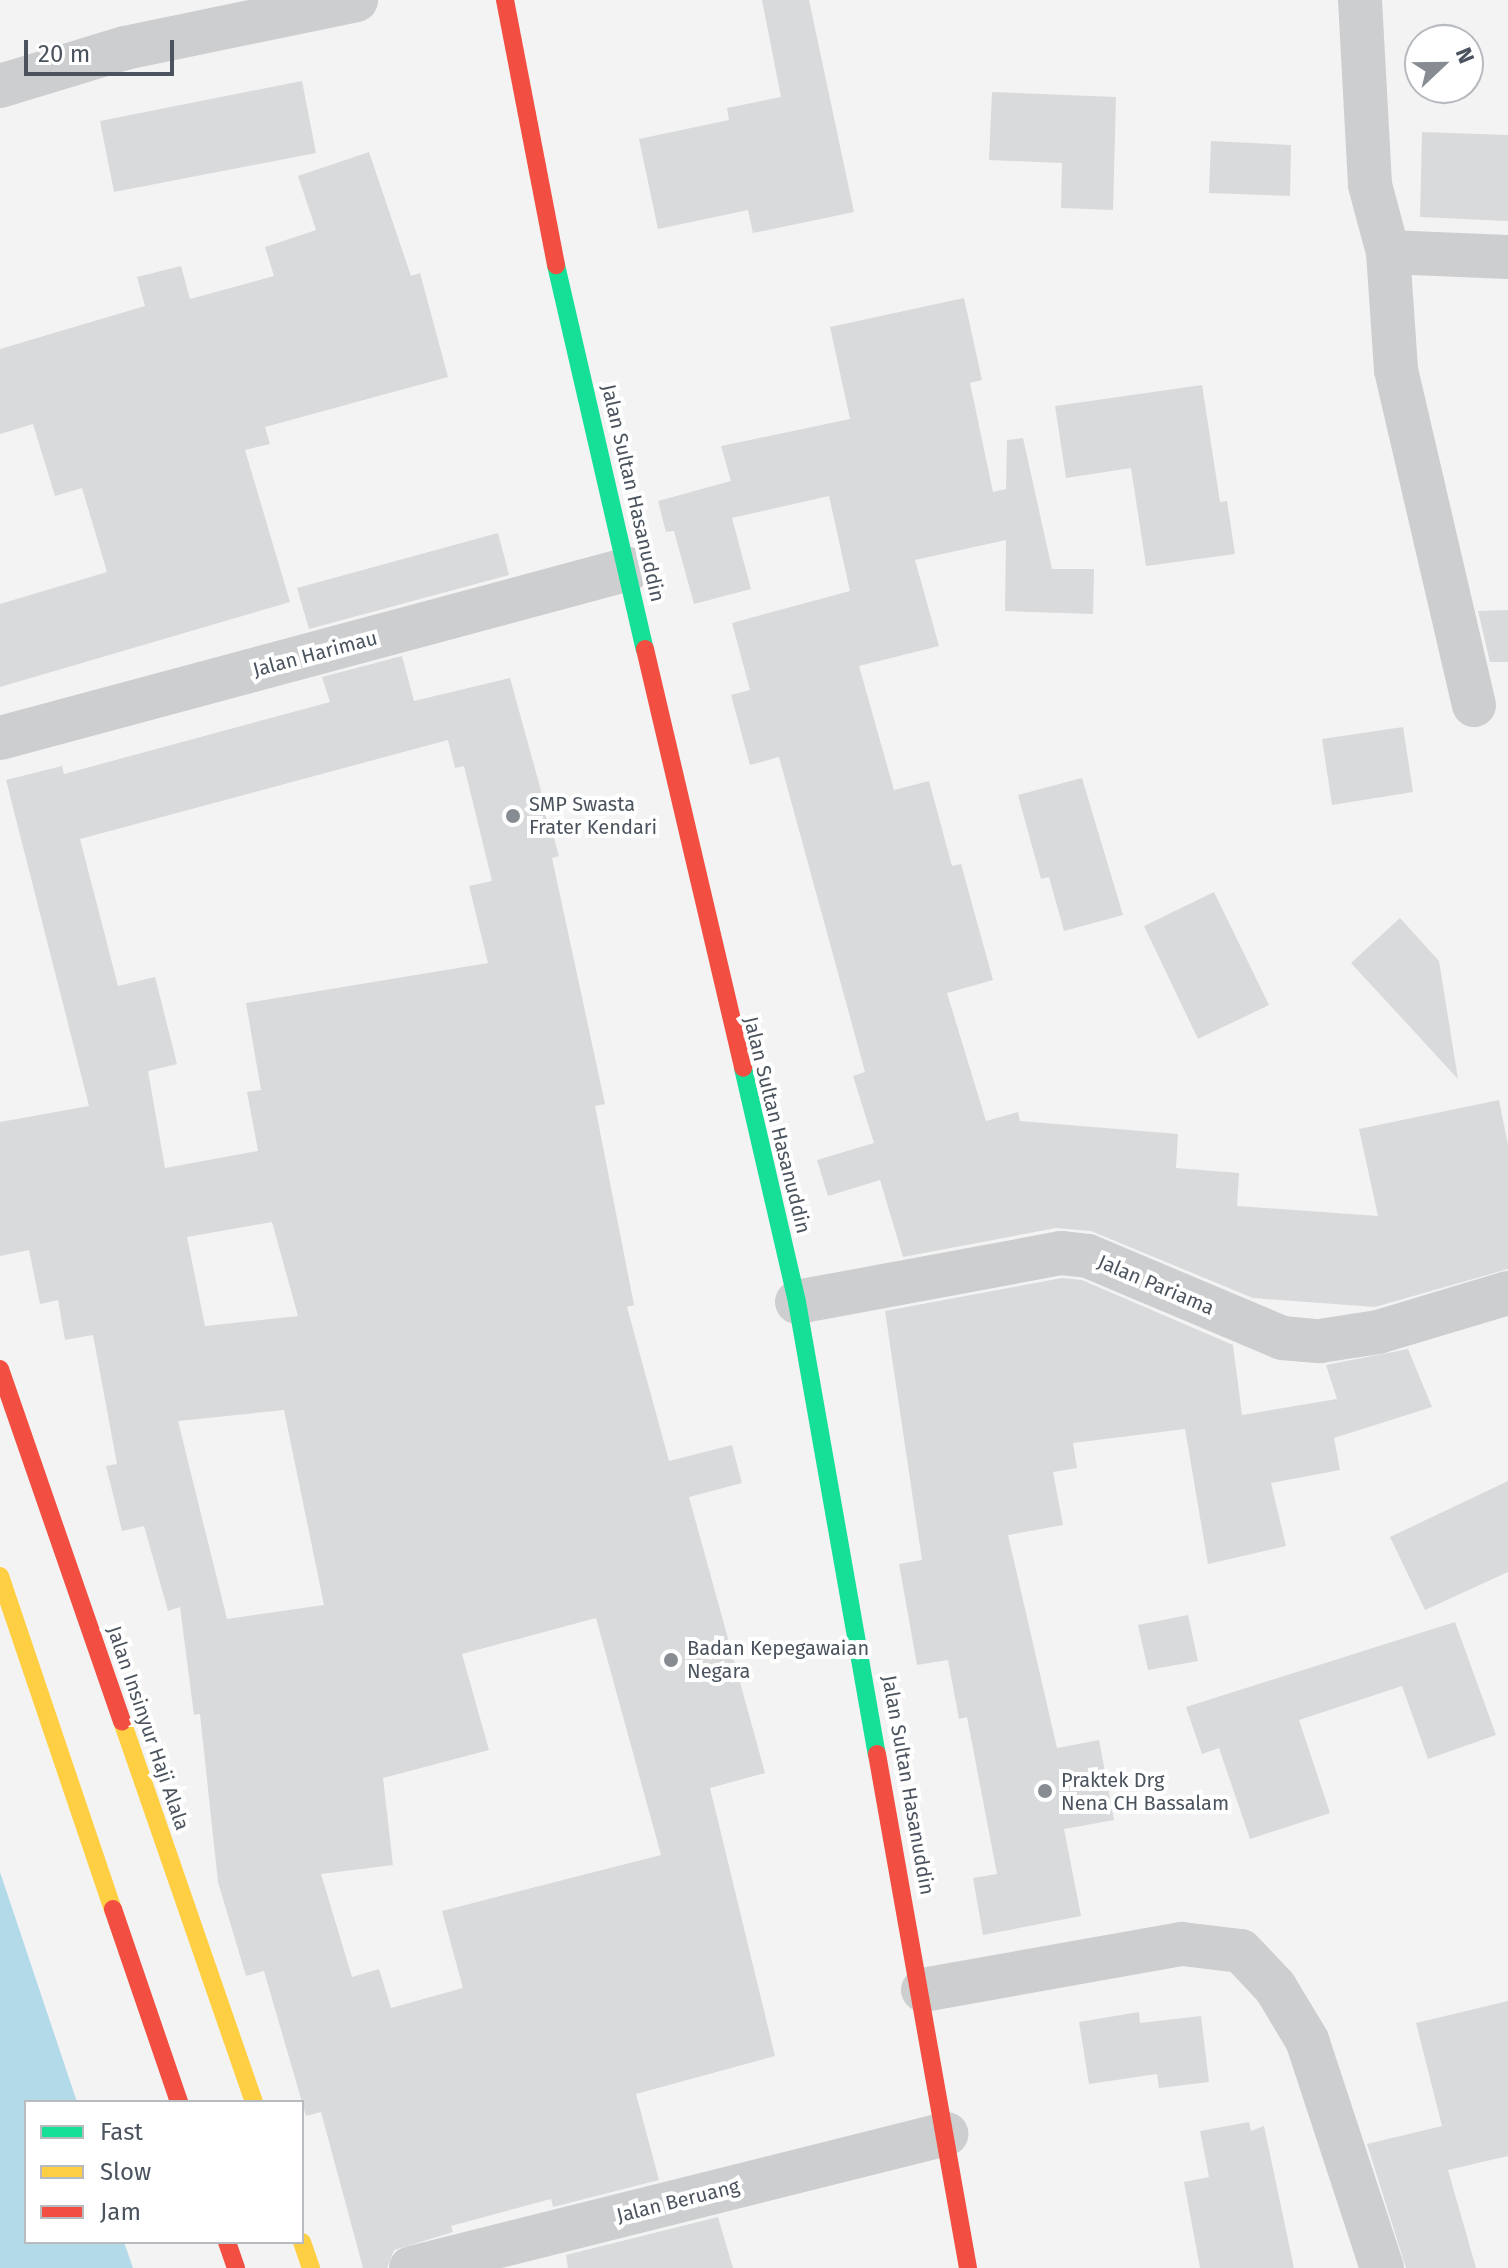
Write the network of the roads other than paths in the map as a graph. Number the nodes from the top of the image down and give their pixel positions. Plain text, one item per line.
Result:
1 (356, 0) edge
2 (505, 0) edge
3 (1360, 0) edge
4 (0, 86) edge
5 (1388, 252) junction
6 (1508, 257) edge
7 (629, 569) junction
8 (1474, 705) dead end
9 (0, 738) edge
10 (1508, 1293) edge
11 (797, 1302) junction
12 (0, 1369) edge
13 (0, 1576) edge
14 (923, 1990) junction
15 (178, 2100) edge
16 (253, 2100) edge
17 (946, 2134) junction
18 (228, 2244) edge
19 (303, 2244) edge
20 (236, 2268) edge
21 (311, 2268) edge
22 (411, 2268) edge
23 (968, 2268) edge
24 (1382, 2268) edge

1 - 4 street
2 - 7 main road, Jalan Sultan Hasanuddin
3 - 5 street
5 - 6 street
5 - 8 street
7 - 9 street, Jalan Harimau
7 - 11 main road, Jalan Sultan Hasanuddin
10 - 11 street, Jalan Pariama
11 - 14 main road, Jalan Sultan Hasanuddin
12 - 16 main road, Jalan Insinyur Haji Alala
13 - 15 main road
14 - 17 main road, Jalan Sultan Hasanuddin
14 - 24 street
17 - 22 street, Jalan Beruang
17 - 23 main road, Jalan Sultan Hasanuddin
18 - 20 main road
19 - 21 main road

